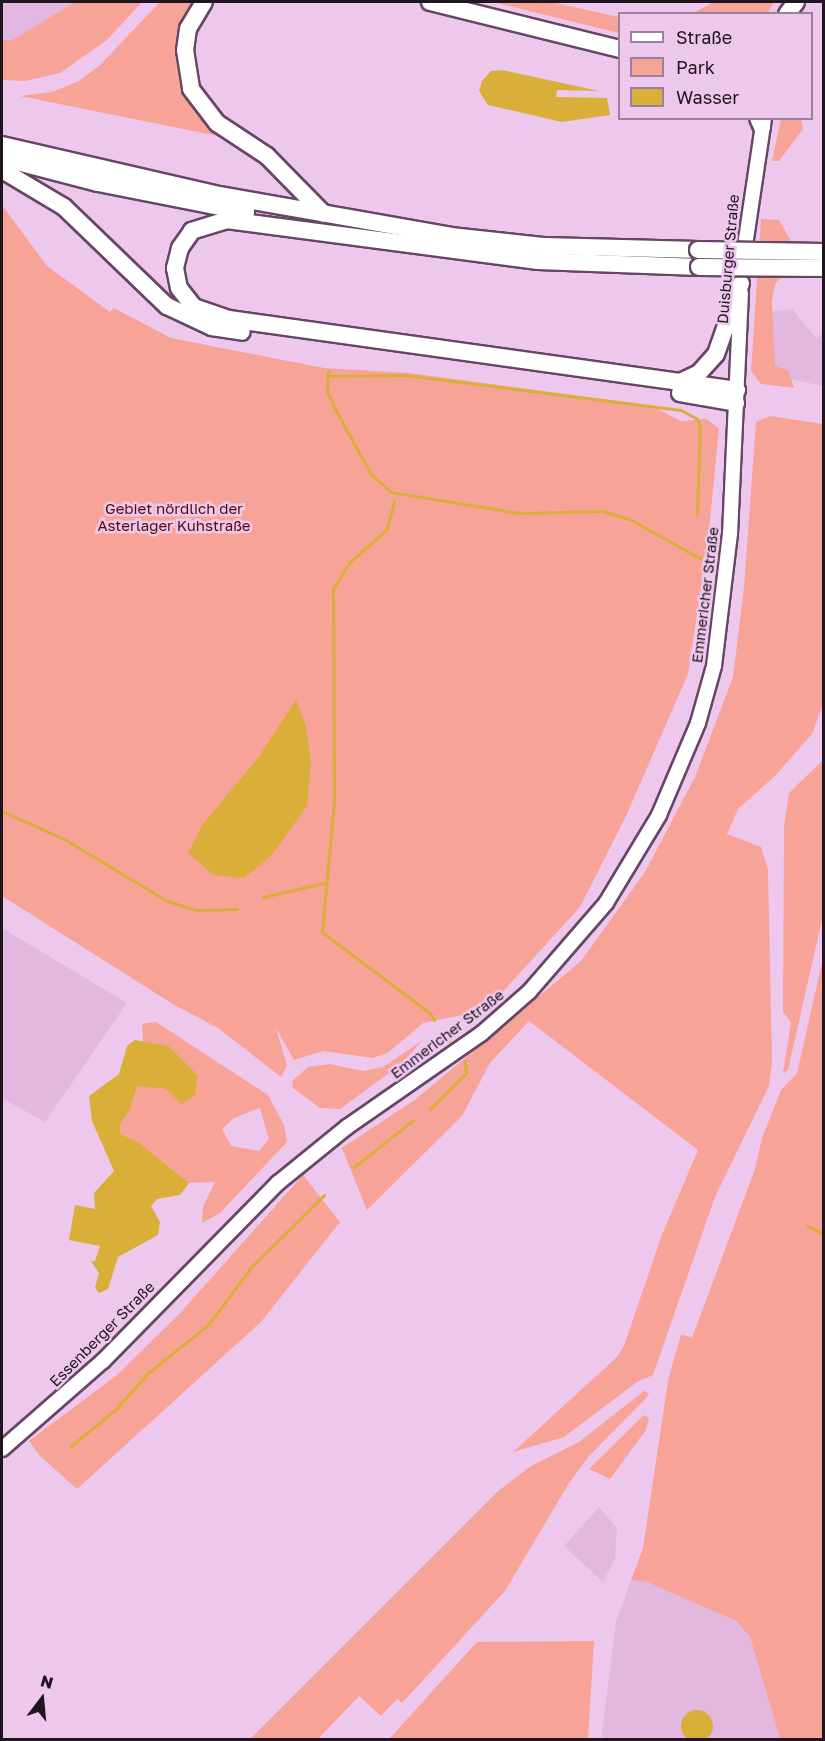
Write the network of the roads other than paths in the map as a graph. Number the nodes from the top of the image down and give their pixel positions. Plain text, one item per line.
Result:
1 (204, 2) edge
2 (430, 2) edge
3 (618, 49) edge
4 (761, 121) edge
5 (2, 145) edge
6 (2, 158) edge
7 (2, 170) edge
8 (324, 214) junction
9 (824, 252) edge
10 (474, 253) junction
11 (699, 259) junction
12 (824, 268) edge
13 (741, 283) junction
14 (677, 384) junction
15 (736, 396) junction
16 (196, 1262) joint
17 (2, 1449) edge

1 - 8 highway
2 - 3 highway
4 - 13 main road, Duisburger Straße
5 - 8 highway
6 - 10 highway
7 - 15 highway
8 - 11 highway
9 - 11 highway, bridge
10 - 11 highway
10 - 14 highway
11 - 12 highway, bridge
13 - 14 highway
13 - 15 main road, Duisburger Straße
14 - 15 highway
15 - 16 main road, Emmericher Straße
16 - 17 main road, Essenberger Straße

